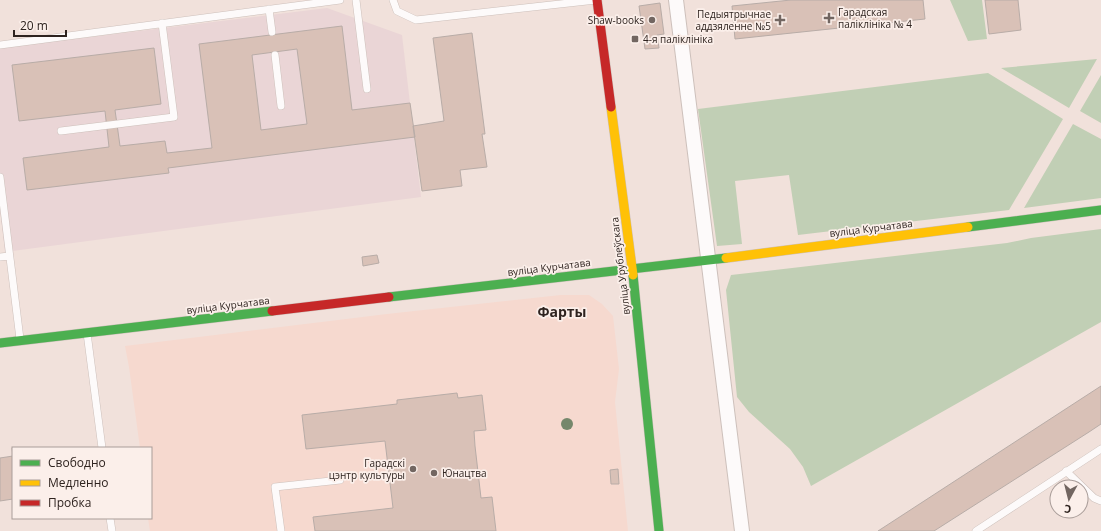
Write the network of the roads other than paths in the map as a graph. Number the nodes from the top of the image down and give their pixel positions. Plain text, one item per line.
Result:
1 (340, 0) edge
2 (356, 0) edge
3 (394, 0) edge
4 (597, 0) edge
5 (676, 0) edge
6 (269, 9) junction
7 (162, 24) junction
8 (272, 32) dead end
9 (0, 45) edge
10 (275, 55) dead end
11 (368, 89) dead end
12 (281, 106) dead end
13 (61, 131) dead end
14 (0, 176) edge
15 (1101, 210) edge
16 (9, 256) junction
17 (0, 257) edge
18 (708, 260) junction
19 (632, 269) junction
20 (87, 334) junction
21 (20, 341) junction
22 (0, 343) edge
23 (102, 447) edge
24 (1101, 449) edge
25 (1066, 471) junction
26 (340, 480) dead end
27 (1101, 501) edge
28 (110, 519) edge
29 (112, 531) edge
30 (281, 531) edge
31 (659, 531) edge
32 (742, 531) edge
33 (976, 531) edge

1 - 6 lane
2 - 11 lane
3 - 4 lane
4 - 19 main road, вуліца Урублеўскага
5 - 18 street
6 - 7 lane
6 - 8 lane
7 - 9 lane
7 - 13 lane
10 - 12 lane
14 - 16 lane
15 - 18 main road, вуліца Курчатава
16 - 17 lane
16 - 21 lane
18 - 19 main road, вуліца Курчатава
18 - 32 street
19 - 20 main road, вуліца Курчатава
19 - 31 main road, вуліца Урублеўскага
20 - 21 main road, вуліца Курчатава
20 - 23 lane
21 - 22 main road, вуліца Курчатава
24 - 25 lane
25 - 27 lane
25 - 33 lane
26 - 30 lane
28 - 29 lane

